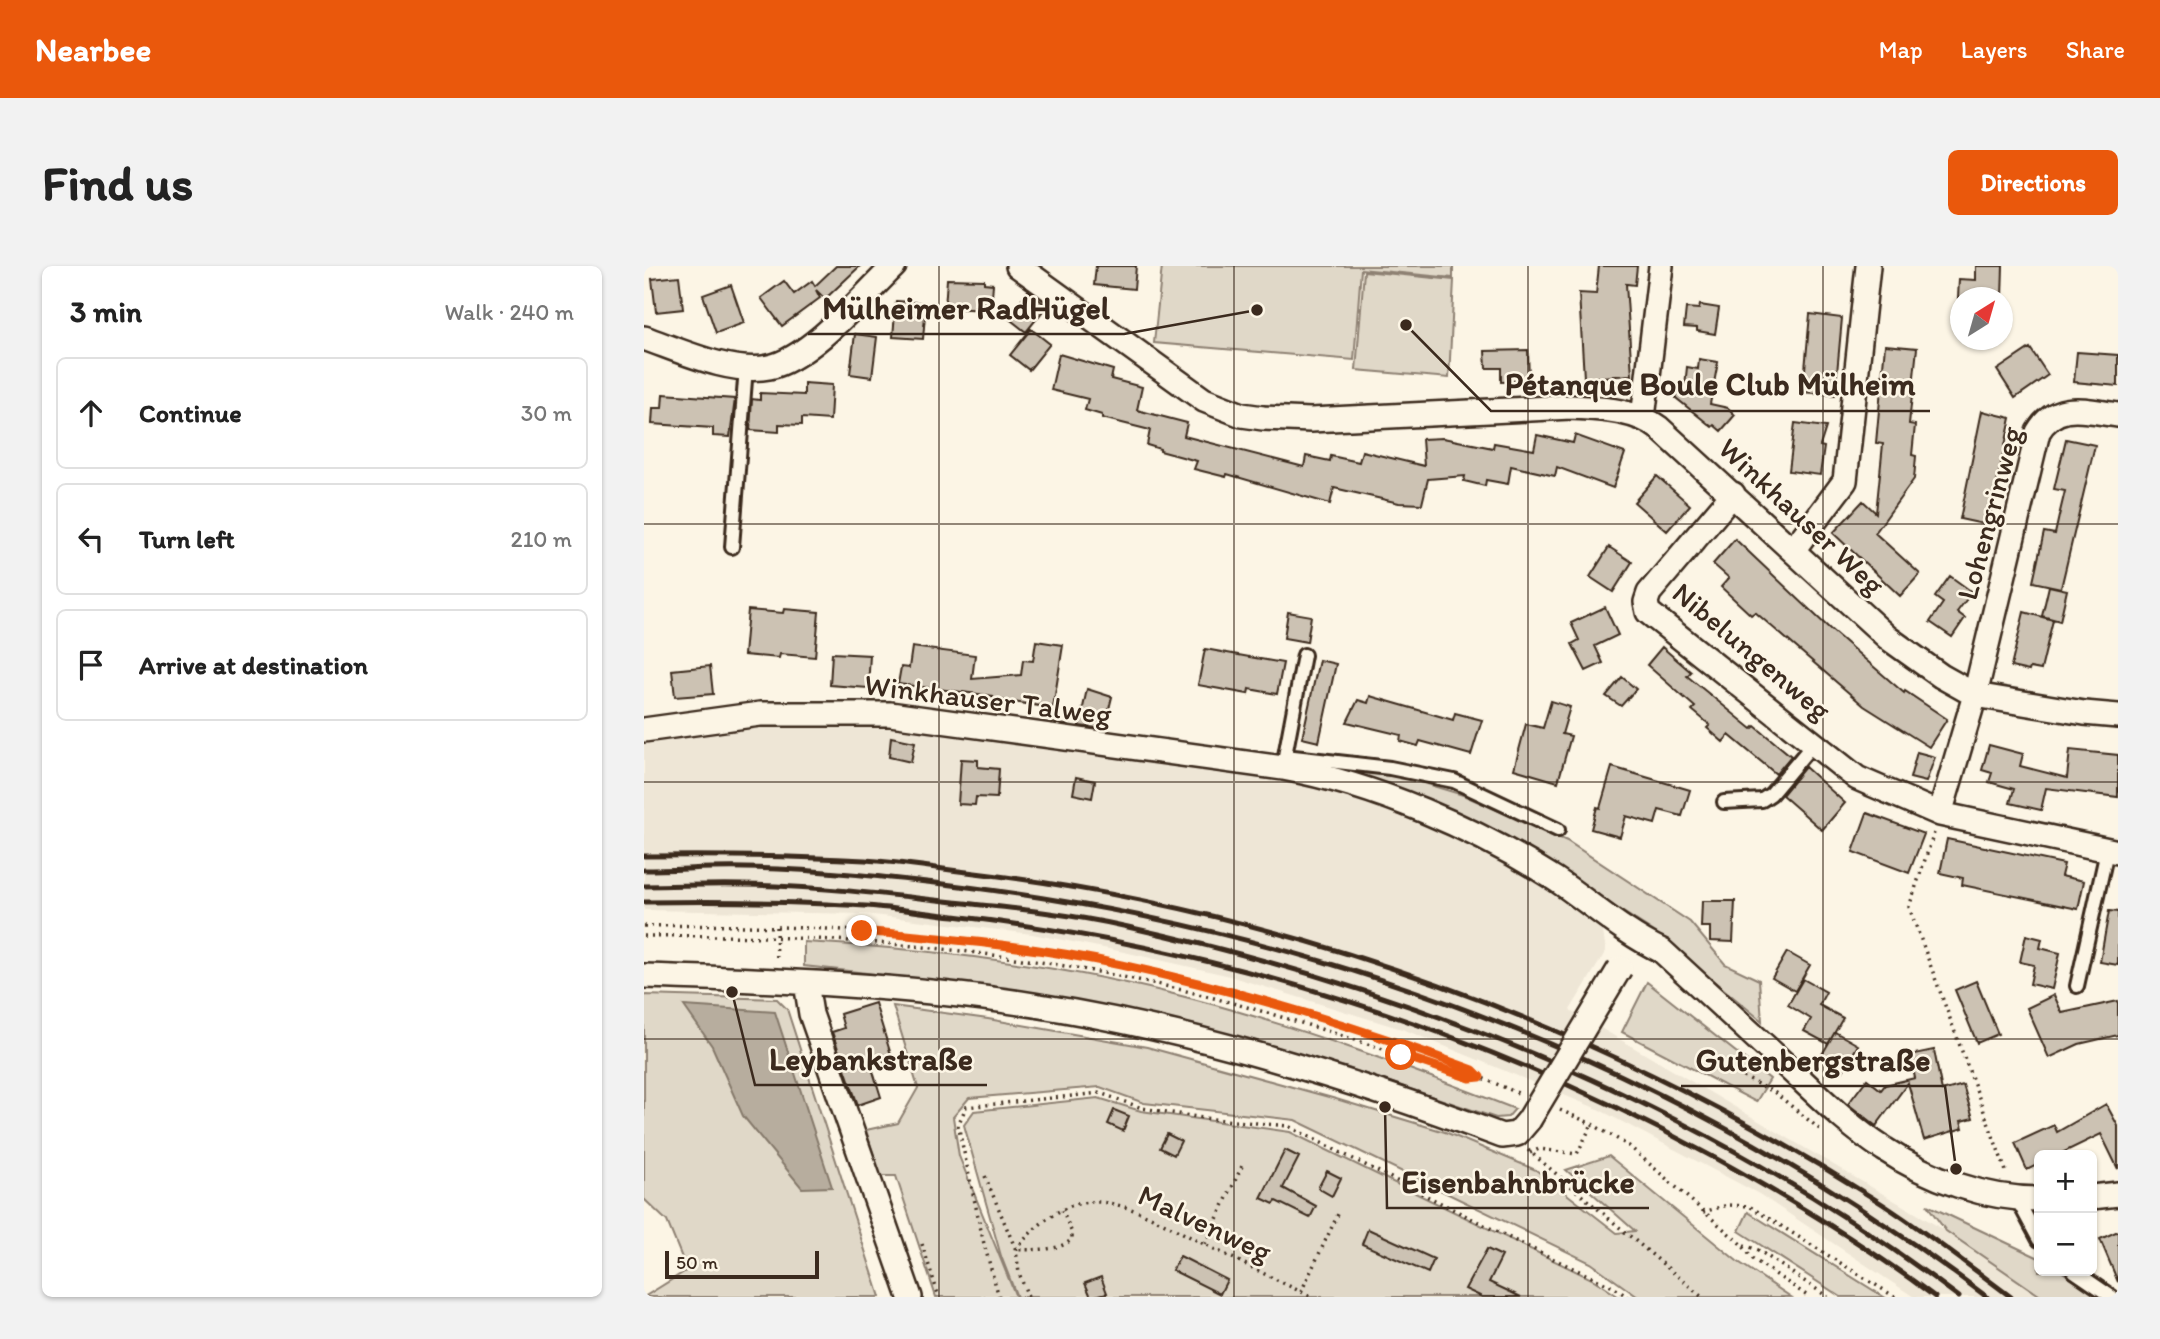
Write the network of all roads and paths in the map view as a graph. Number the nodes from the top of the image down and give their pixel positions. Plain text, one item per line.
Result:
1 (894, 266) edge
2 (1018, 266) edge
3 (1661, 266) edge
4 (1868, 266) edge
5 (644, 338) edge
6 (746, 367) junction
7 (2118, 415) edge
8 (1643, 418) junction
9 (1733, 494) junction
10 (732, 547) dead end
11 (1793, 550) junction
12 (1304, 655) dead end
13 (1975, 695) junction
14 (2118, 716) edge
15 (644, 730) edge
16 (1813, 744) junction
17 (1284, 762) junction
18 (1724, 802) dead end
19 (1940, 814) junction
20 (1558, 830) dead end
21 (2113, 851) edge
22 (644, 926) edge
23 (776, 927) junction
24 (644, 936) edge
25 (776, 938) junction
26 (1638, 940) junction
27 (644, 976) edge
28 (778, 981) junction
29 (806, 983) junction
30 (2077, 986) dead end
31 (1480, 1077) junction
32 (1555, 1108) dead end
33 (1529, 1109) junction
34 (1592, 1124) junction
35 (1243, 1164) dead end
36 (985, 1176) dead end
37 (2118, 1194) edge
38 (2097, 1196) edge
39 (2028, 1199) edge
40 (1062, 1210) junction
41 (1340, 1210) dead end
42 (1703, 1212) junction
43 (2034, 1221) edge
44 (922, 1244) dead end
45 (1205, 1244) junction
46 (1742, 1245) junction
47 (1016, 1250) junction
48 (2081, 1276) edge
49 (1301, 1292) junction
50 (910, 1297) edge
51 (939, 1297) edge
52 (999, 1297) edge
53 (1028, 1297) edge
54 (1312, 1297) edge
55 (1628, 1297) edge
56 (1702, 1297) edge
57 (1809, 1297) edge
58 (1828, 1297) edge
59 (1895, 1297) edge
60 (2112, 1297) edge

1 - 6 street
2 - 8 street, Winkhauser Weg
3 - 8 street
4 - 11 street
5 - 6 street
6 - 10 lane
7 - 13 street, Lohengrinweg
8 - 9 street, Winkhauser Weg
9 - 11 street, Winkhauser Weg
9 - 16 street, Nibelungenweg
11 - 13 street, Winkhauser Weg
12 - 17 lane
13 - 14 street, Winkhauser Weg
13 - 19 street
15 - 17 street, Winkhauser Talweg
16 - 18 lane
16 - 19 street, Nibelungenweg
17 - 20 lane, Winkhauser Talweg
17 - 26 street, Winkhauser Talweg
19 - 21 street, Nibelungenweg
19 - 39 path
21 - 30 lane
22 - 23 path
23 - 25 path
23 - 31 path
24 - 25 path
25 - 28 path
25 - 31 path
26 - 33 street, bridge
26 - 39 street, Winkhauser Talweg
27 - 28 street
28 - 29 street
29 - 33 street
29 - 50 street
31 - 33 path
32 - 34 path
34 - 42 path
34 - 56 path
35 - 45 path
36 - 47 path
37 - 38 street
39 - 43 lane
40 - 45 path, Malvenweg
40 - 47 path, Malvenweg
40 - 47 path
41 - 49 path
42 - 46 path
42 - 59 path
44 - 51 path
45 - 49 path, Malvenweg
46 - 57 path
46 - 58 path
47 - 53 path
48 - 60 lane
49 - 54 path, Malvenweg
52 - 55 path

